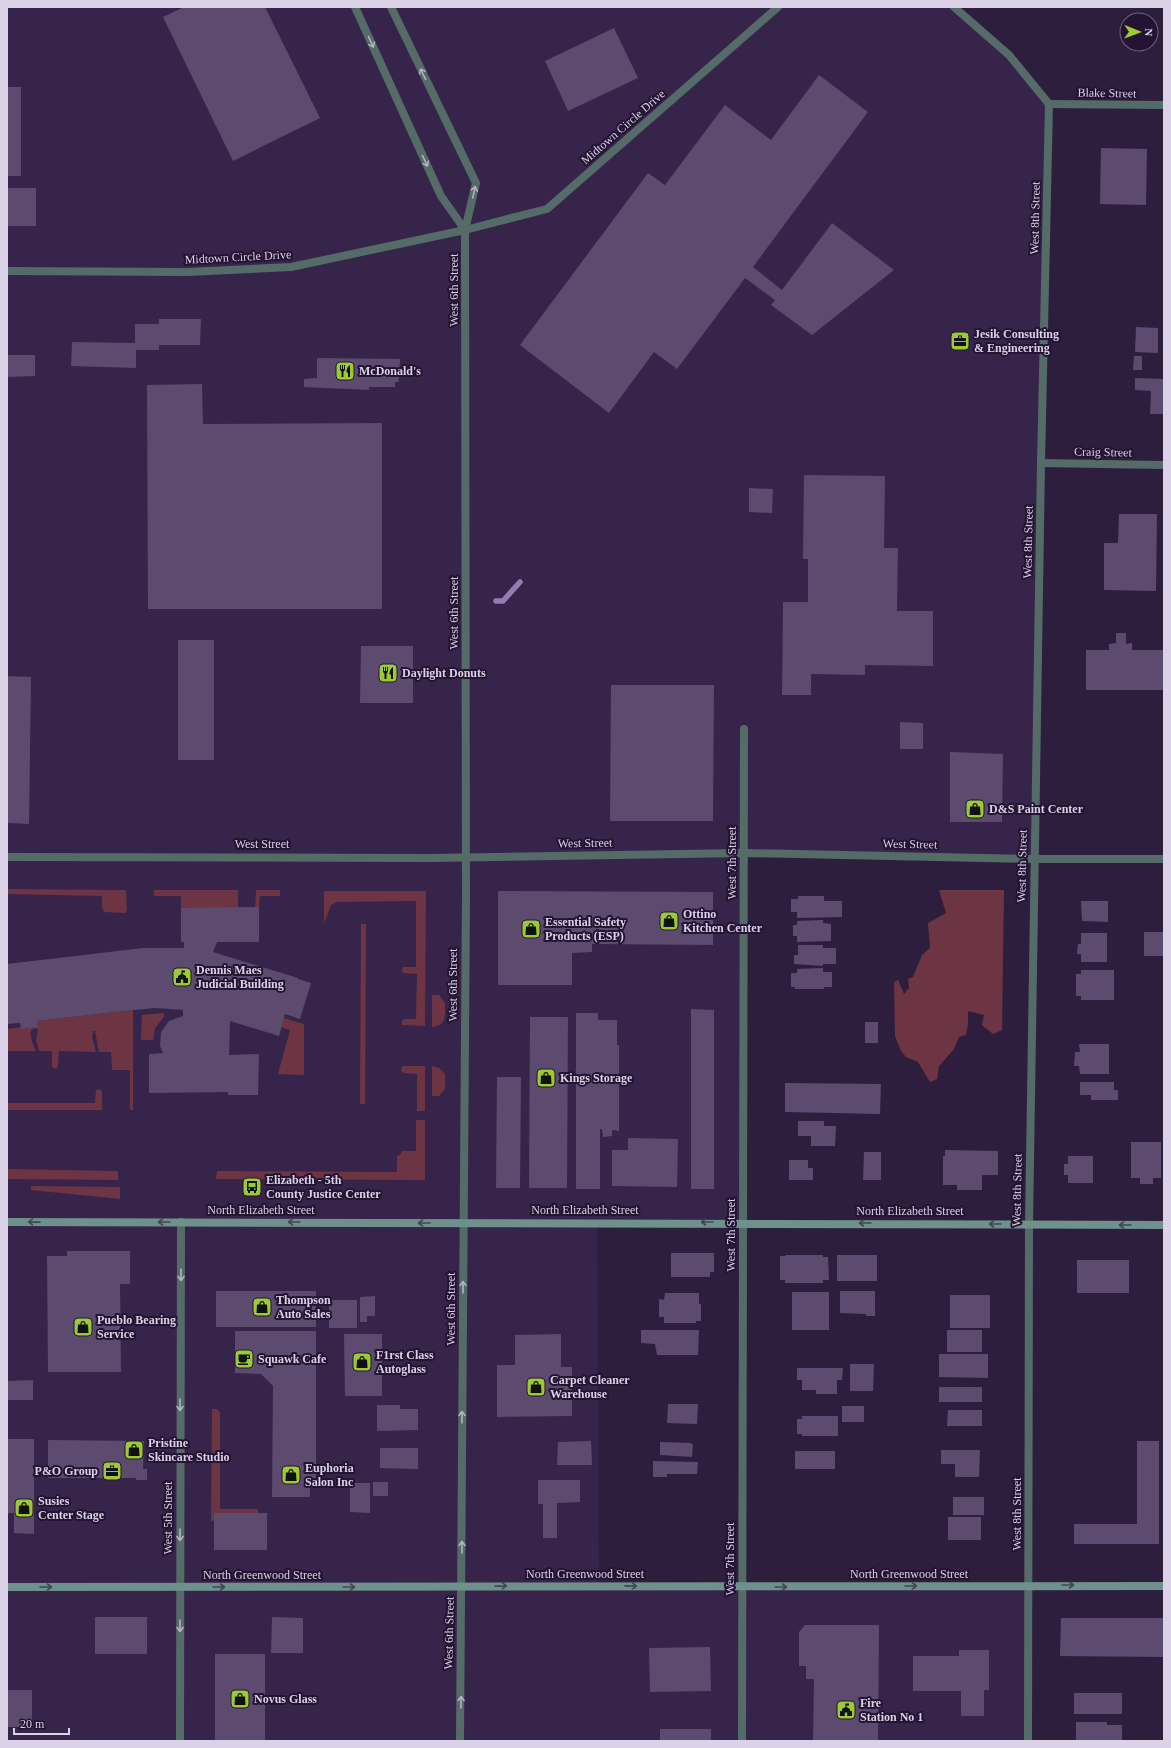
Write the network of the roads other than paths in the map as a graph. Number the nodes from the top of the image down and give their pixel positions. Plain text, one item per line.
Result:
1 (355, 7) edge
2 (391, 7) edge
3 (778, 7) edge
4 (954, 7) edge
5 (1049, 104) junction
6 (1164, 105) edge
7 (465, 230) junction
8 (7, 271) edge
9 (1041, 463) junction
10 (1164, 465) edge
11 (744, 729) dead end
12 (744, 853) junction
13 (466, 856) junction
14 (7, 857) edge
15 (1034, 858) junction
16 (1164, 859) edge
17 (7, 1222) edge
18 (181, 1222) junction
19 (463, 1222) junction
20 (743, 1222) junction
21 (1029, 1224) junction
22 (1164, 1225) edge
23 (1029, 1585) junction
24 (462, 1586) junction
25 (1164, 1586) edge
26 (7, 1587) edge
27 (180, 1587) junction
28 (742, 1587) junction
29 (180, 1741) edge
30 (460, 1741) edge
31 (742, 1741) edge
32 (1028, 1741) edge

1 -> 7 street
7 -> 2 street
3 - 7 street, Midtown Circle Drive
4 - 5 street
5 - 6 street, Blake Street
5 - 9 street, West 8th Street
7 - 8 street, Midtown Circle Drive
7 - 13 street, West 6th Street
9 - 10 street, Craig Street
9 - 15 street, West 8th Street
11 - 12 street, West 7th Street
12 - 13 street, West Street
12 - 15 street, West Street
12 - 20 street, West 7th Street
13 - 14 street, West Street
13 - 19 street, West 6th Street
15 - 16 street, West Street
15 - 21 street, West 8th Street
18 -> 17 main road, North Elizabeth Street
19 -> 18 main road, North Elizabeth Street
18 -> 27 street, West 5th Street
20 -> 19 main road, North Elizabeth Street
24 -> 19 street, West 6th Street
21 -> 20 main road, North Elizabeth Street
20 - 28 street, West 7th Street
22 -> 21 main road, North Elizabeth Street
21 - 23 street, West 8th Street
23 -> 25 main road, North Greenwood Street
28 -> 23 main road, North Greenwood Street
23 - 32 street, West 8th Street
27 -> 24 main road, North Greenwood Street
24 -> 28 main road, North Greenwood Street
30 -> 24 street, West 6th Street
26 -> 27 main road, North Greenwood Street
27 -> 29 street, West 5th Street
28 - 31 street, West 7th Street

